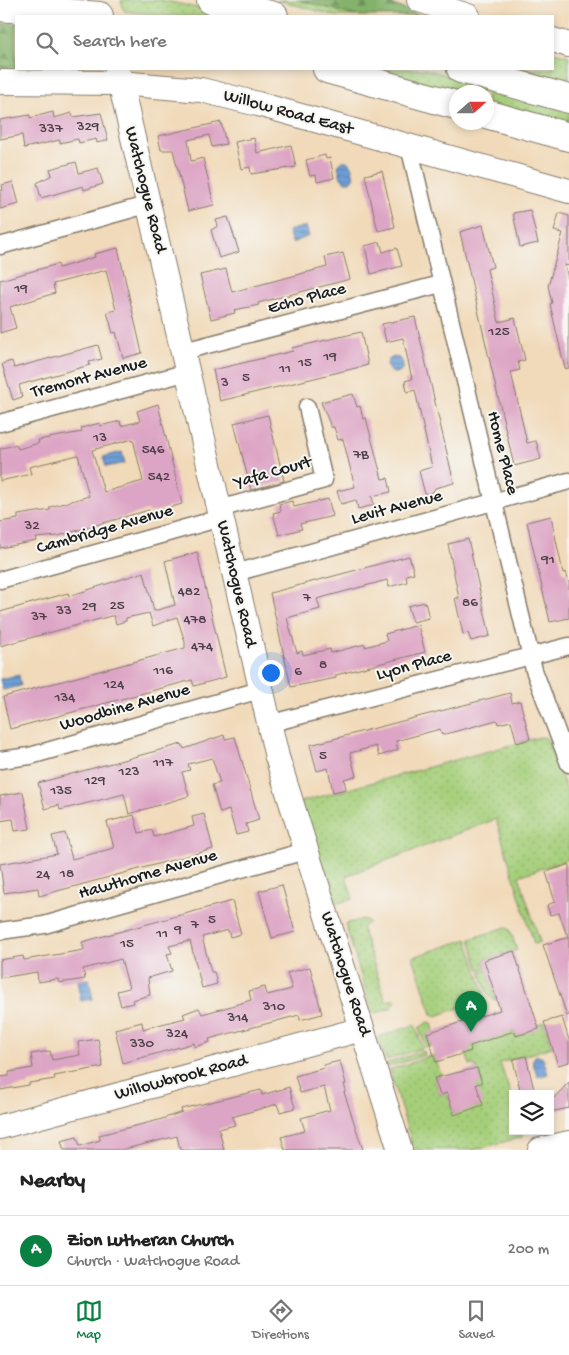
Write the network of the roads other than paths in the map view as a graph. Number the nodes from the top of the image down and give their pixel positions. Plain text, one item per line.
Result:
1 (94, 0) edge
2 (212, 0) edge
3 (420, 0) edge
4 (0, 7) edge
5 (91, 15) edge
6 (99, 15) edge
7 (270, 15) edge
8 (465, 15) edge
9 (554, 40) edge
10 (569, 45) edge
11 (331, 70) edge
12 (465, 70) edge
13 (118, 76) edge
14 (0, 82) edge
15 (569, 99) edge
16 (449, 103) edge
17 (494, 116) edge
18 (569, 137) edge
19 (409, 146) junction
20 (569, 191) edge
21 (150, 204) junction
22 (0, 246) edge
23 (441, 284) junction
24 (186, 361) junction
25 (307, 407) dead end
26 (0, 423) edge
27 (569, 481) edge
28 (493, 502) junction
29 (220, 514) junction
30 (235, 573) junction
31 (0, 580) edge
32 (569, 646) edge
33 (530, 656) junction
34 (260, 690) junction
35 (268, 724) junction
36 (0, 760) edge
37 (569, 764) edge
38 (305, 851) junction
39 (0, 930) edge
40 (362, 1029) junction
41 (0, 1127) edge
42 (569, 1143) edge
43 (400, 1150) edge
44 (540, 1150) edge

1 - 6 street
2 - 7 highway
3 - 8 street
4 - 5 highway
9 - 10 street
11 - 16 highway
12 - 15 highway
13 - 14 street, Willow Road East
13 - 19 street, Willow Road East
13 - 21 street, Watchogue Road
17 - 18 highway
19 - 20 street, Willow Road East
19 - 23 street, Home Place
21 - 22 street
21 - 24 street, Watchogue Road
23 - 24 street, Echo Place
23 - 28 street, Home Place
24 - 26 street, Tremont Avenue
24 - 29 street, Watchogue Road
25 - 29 street, Yafa Court
27 - 28 street, Levit Avenue
28 - 30 street, Levit Avenue
28 - 33 street, Home Place
29 - 30 street, Watchogue Road
29 - 31 street, Cambridge Avenue
30 - 34 street, Watchogue Road
32 - 33 street, Lyon Place
33 - 35 street, Lyon Place
33 - 37 street, Home Place
34 - 35 street, Watchogue Road
34 - 36 street, Woodbine Avenue
35 - 38 street, Watchogue Road
38 - 39 street, Hawthorne Avenue
38 - 40 street, Watchogue Road
40 - 41 street, Willowbrook Road
40 - 43 street, Watchogue Road
42 - 44 street

